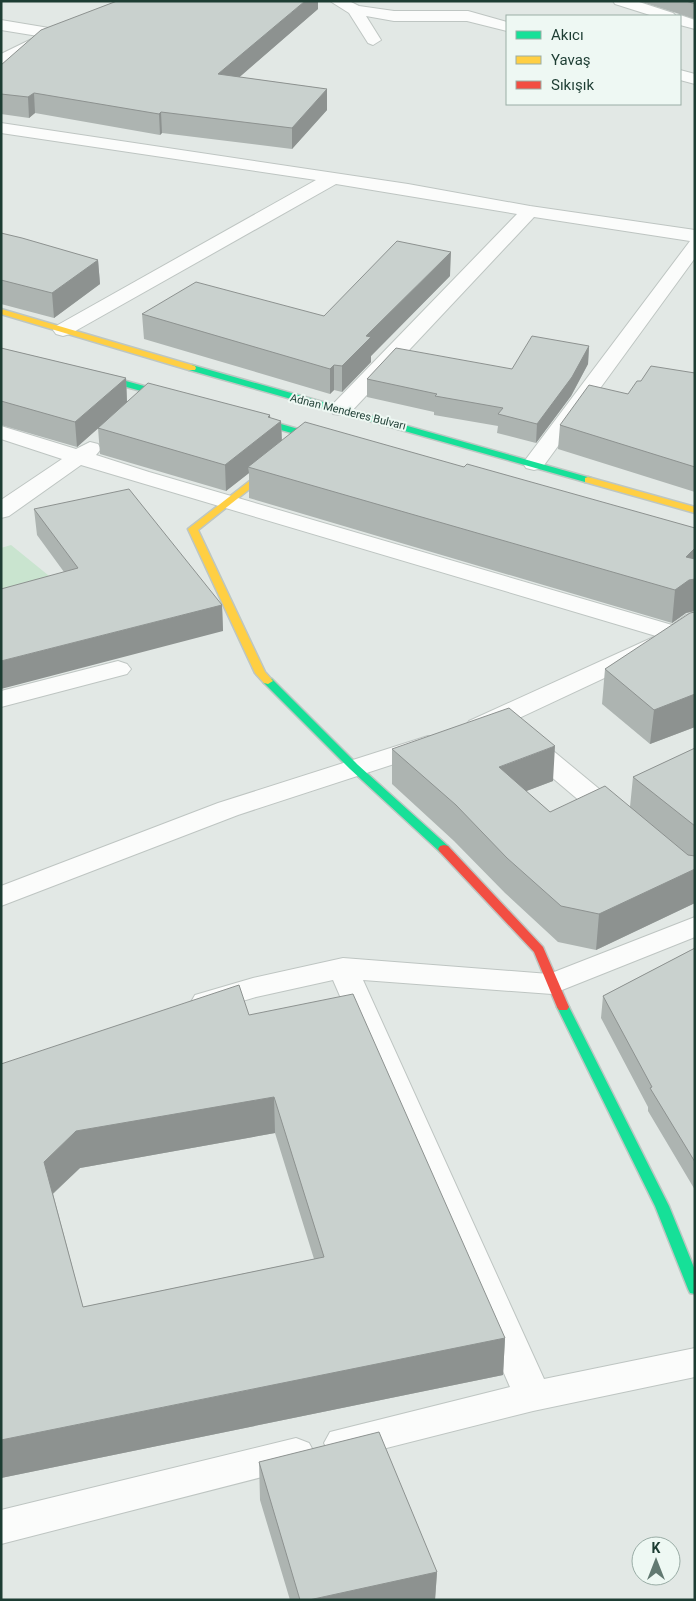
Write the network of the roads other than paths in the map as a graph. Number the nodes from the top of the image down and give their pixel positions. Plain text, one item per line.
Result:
1 (336, 1) edge
2 (620, 1) edge
3 (354, 10) junction
4 (665, 15) edge
5 (681, 20) edge
6 (1, 24) edge
7 (695, 25) edge
8 (71, 27) edge
9 (506, 27) edge
10 (55, 34) junction
11 (373, 40) dead end
12 (1, 60) edge
13 (681, 75) edge
14 (695, 79) edge
15 (1, 128) edge
16 (334, 178) junction
17 (530, 211) junction
18 (695, 236) edge
19 (695, 245) edge
20 (1, 311) edge
21 (63, 330) junction
22 (81, 372) edge
23 (191, 402) edge
24 (340, 409) junction
25 (238, 415) edge
26 (1, 432) edge
27 (312, 436) junction
28 (103, 437) edge
29 (340, 443) edge
30 (81, 457) junction
31 (534, 463) junction
32 (228, 503) junction
33 (1, 510) edge
34 (695, 510) edge
35 (689, 631) edge
36 (118, 669) dead end
37 (1, 699) edge
38 (497, 718) junction
39 (354, 767) junction
40 (634, 832) edge
41 (1, 897) edge
42 (695, 926) edge
43 (343, 968) junction
44 (552, 984) junction
45 (179, 1010) edge
46 (695, 1289) edge
47 (695, 1362) edge
48 (533, 1396) junction
49 (1, 1527) edge

1 - 3 street
2 - 4 street
3 - 9 street
3 - 11 street
5 - 7 street
6 - 10 street
8 - 10 street
10 - 12 street
13 - 14 street
15 - 16 street
16 - 17 street
16 - 21 street
17 - 18 street
17 - 24 street
19 - 31 street
20 - 21 street, Adnan Menderes Bulvarı
21 - 24 street, Adnan Menderes Bulvarı
22 - 23 street
24 - 31 street, Adnan Menderes Bulvarı
25 - 27 street
26 - 30 street
27 - 29 street
27 - 32 street
28 - 30 street
30 - 32 street
30 - 33 street
31 - 34 street, Adnan Menderes Bulvarı
32 - 35 street
32 - 39 street
35 - 38 street
36 - 37 street
38 - 39 street
38 - 40 street
39 - 41 street
39 - 44 street
42 - 44 street
43 - 44 street
43 - 45 street
43 - 48 street
44 - 46 street
47 - 48 street
48 - 49 street

